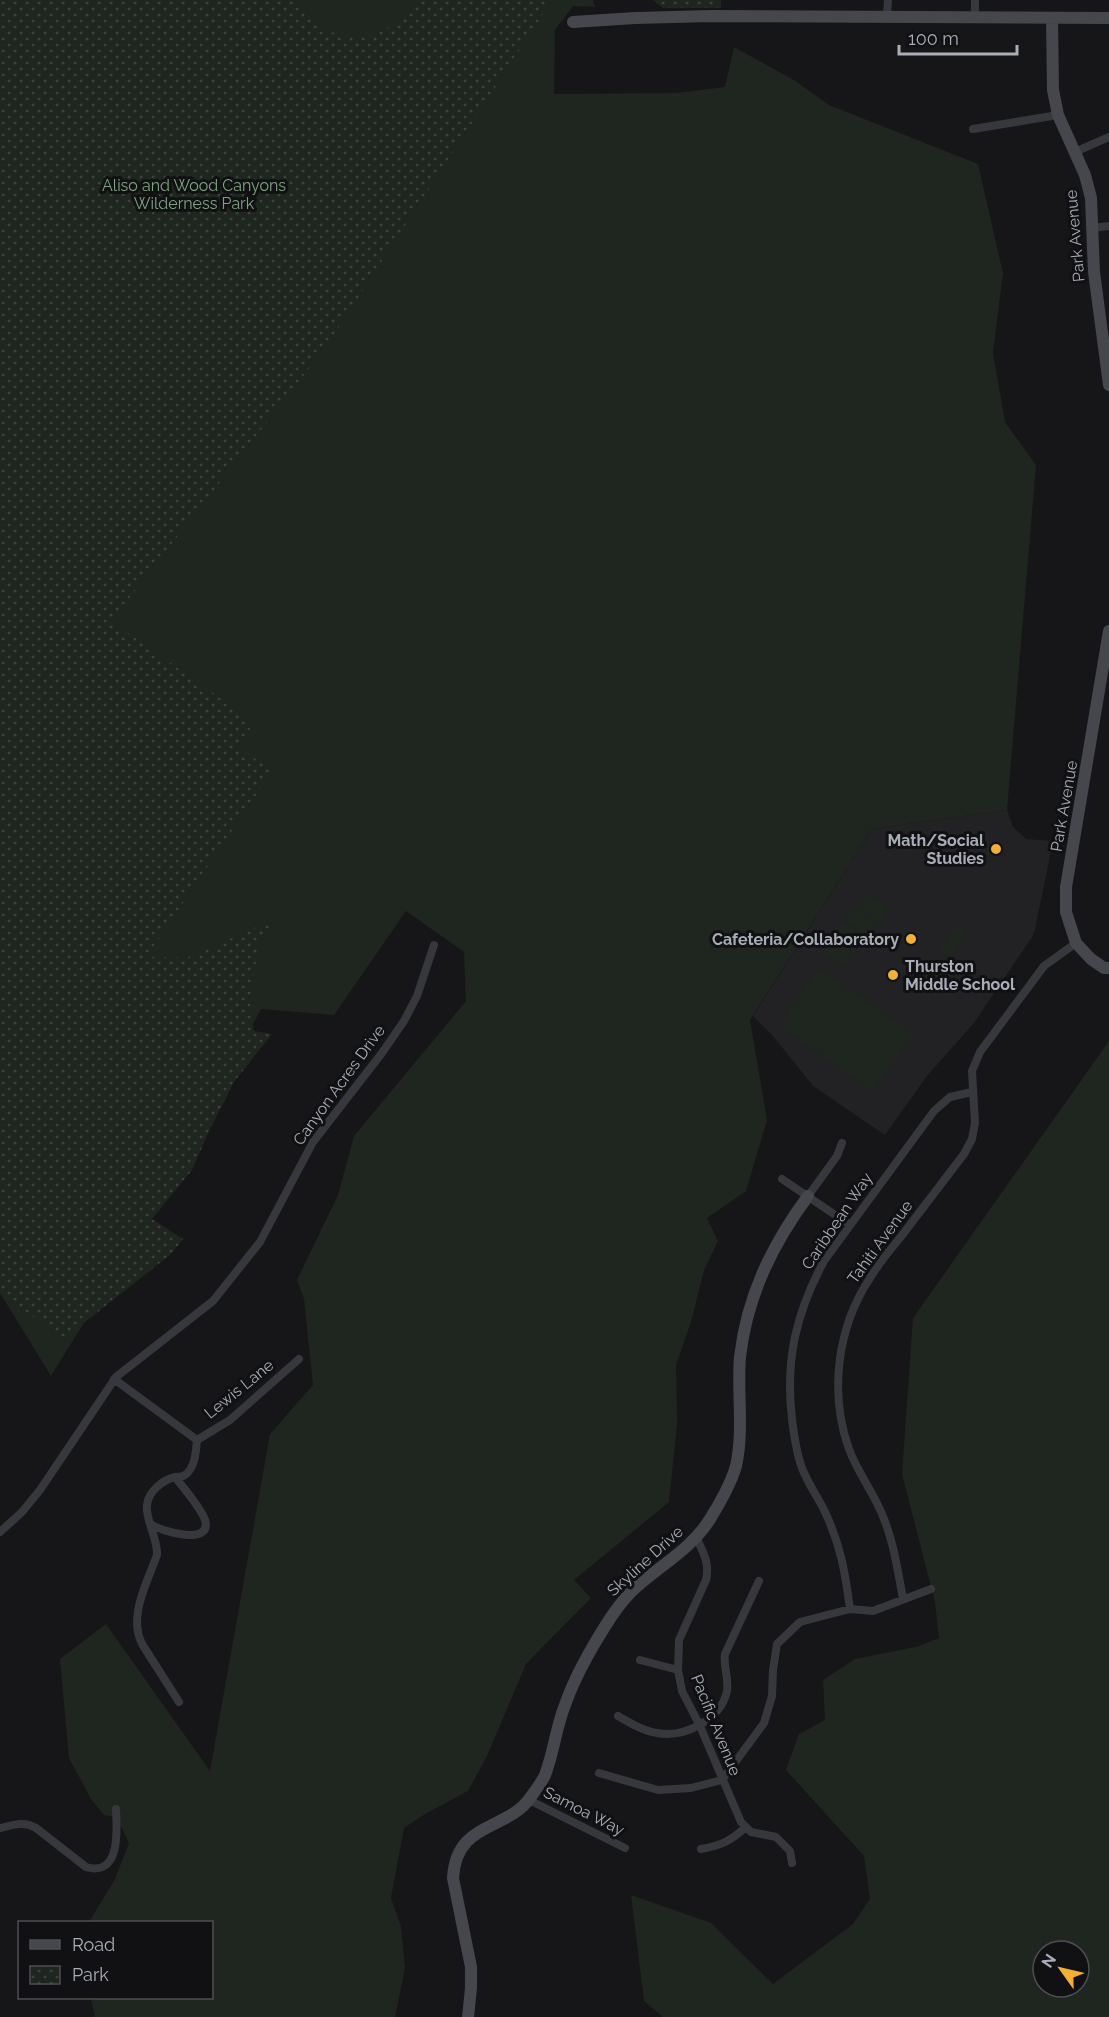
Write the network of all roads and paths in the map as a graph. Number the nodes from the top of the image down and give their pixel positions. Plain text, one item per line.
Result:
1 (888, 0) edge
2 (975, 0) edge
3 (887, 16) junction
4 (975, 17) junction
5 (1052, 18) junction
6 (1109, 18) edge
7 (573, 22) dead end
8 (1058, 115) junction
9 (973, 129) dead end
10 (1109, 137) edge
11 (1075, 152) junction
12 (1109, 226) edge
13 (1092, 228) junction
14 (1109, 385) edge
15 (1109, 631) edge
16 (1106, 666) edge
17 (1076, 944) junction
18 (434, 945) dead end
19 (1109, 968) edge
20 (972, 1092) junction
21 (842, 1143) dead end
22 (782, 1179) dead end
23 (808, 1196) junction
24 (849, 1225) junction
25 (299, 1359) dead end
26 (114, 1380) junction
27 (197, 1440) junction
28 (175, 1477) junction
29 (151, 1524) junction
30 (0, 1532) edge
31 (696, 1537) junction
32 (759, 1581) dead end
33 (931, 1589) dead end
34 (903, 1599) junction
35 (850, 1609) junction
36 (640, 1659) dead end
37 (678, 1671) junction
38 (179, 1702) dead end
39 (618, 1716) dead end
40 (700, 1726) junction
41 (599, 1773) dead end
42 (722, 1780) junction
43 (529, 1800) junction
44 (116, 1809) dead end
45 (746, 1827) junction
46 (0, 1828) edge
47 (626, 1848) dead end
48 (702, 1848) dead end
49 (792, 1863) dead end
50 (468, 2017) edge

1 - 3 street
2 - 4 street
3 - 4 street
3 - 7 street
4 - 5 street
5 - 6 street
5 - 8 street, Park Avenue
8 - 9 street
8 - 11 street, Park Avenue
10 - 11 street
11 - 13 street, Park Avenue
12 - 13 street
13 - 14 street, Park Avenue
15 - 16 street, Park Avenue
16 - 17 street, Park Avenue
17 - 19 street
17 - 20 street, Tahiti Avenue
18 - 26 street, Canyon Acres Drive
20 - 24 street, Caribbean Way
20 - 34 street, Tahiti Avenue
21 - 23 street, Skyline Drive
22 - 23 street
23 - 24 street
23 - 31 street, Skyline Drive
24 - 35 street, Caribbean Way
25 - 27 street, Lewis Lane
26 - 27 street
26 - 30 street, Canyon Acres Drive
27 - 28 street
28 - 29 street
28 - 29 street
29 - 38 street
31 - 37 street, Pacific Avenue
31 - 43 street, Skyline Drive
32 - 40 street
33 - 34 street
34 - 35 street
35 - 42 street
36 - 37 street
37 - 40 street, Pacific Avenue
39 - 40 street
40 - 42 street, Pacific Avenue
41 - 42 street
42 - 45 street, Pacific Avenue
43 - 47 street, Samoa Way
43 - 50 street, Skyline Drive
44 - 46 street
45 - 48 street
45 - 49 street

